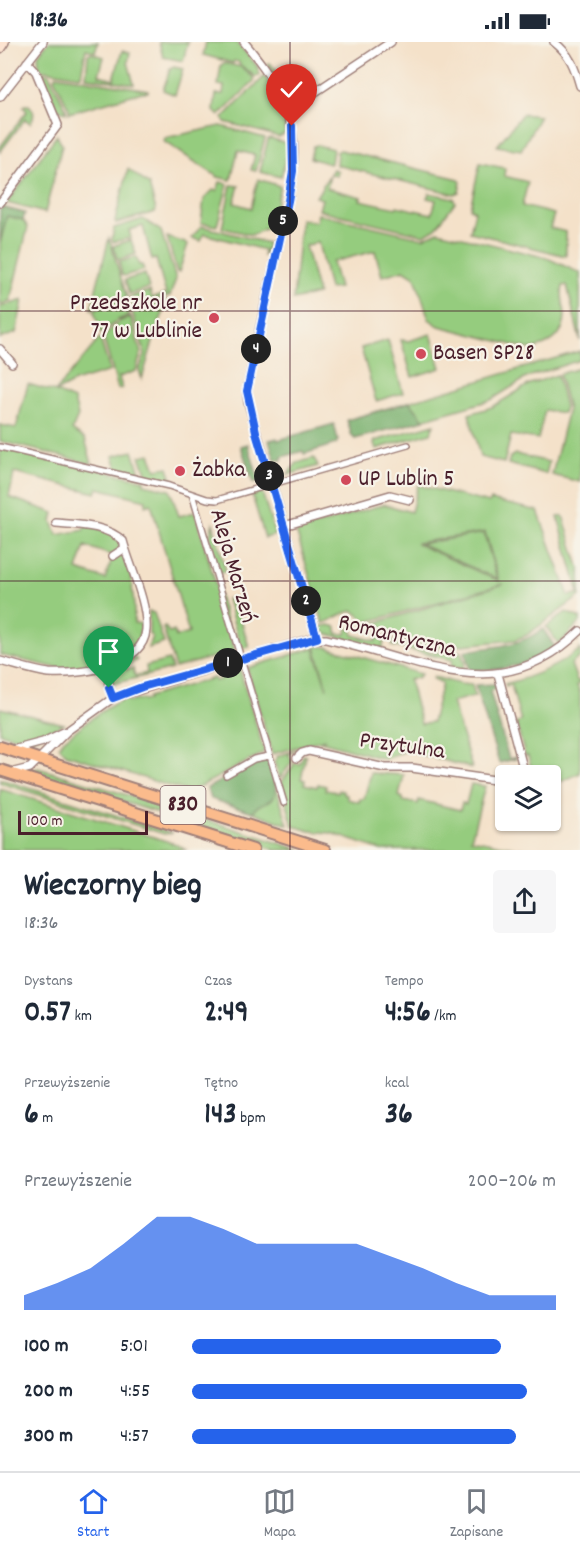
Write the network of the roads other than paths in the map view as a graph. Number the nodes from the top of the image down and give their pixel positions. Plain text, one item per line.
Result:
1 (4, 42) edge
2 (43, 42) edge
3 (244, 42) edge
4 (391, 42) edge
5 (554, 42) edge
6 (0, 48) edge
7 (27, 62) junction
8 (580, 86) edge
9 (0, 97) edge
10 (288, 111) junction
11 (0, 203) edge
12 (0, 349) edge
13 (12, 363) dead end
14 (408, 445) dead end
15 (0, 447) edge
16 (271, 485) junction
17 (192, 494) junction
18 (410, 500) dead end
19 (56, 523) dead end
20 (284, 526) junction
21 (125, 548) junction
22 (113, 556) dead end
23 (580, 631) edge
24 (317, 638) junction
25 (241, 659) junction
26 (0, 661) edge
27 (108, 666) junction
28 (498, 674) junction
29 (113, 698) junction
30 (67, 731) junction
31 (0, 747) edge
32 (11, 751) junction
33 (269, 756) junction
34 (297, 758) dead end
35 (40, 760) junction
36 (522, 765) edge
37 (6, 771) edge
38 (226, 775) dead end
39 (495, 780) edge
40 (284, 804) dead end
41 (253, 850) edge
42 (325, 850) edge

1 - 6 main road
2 - 7 street
3 - 10 street
4 - 10 street
5 - 8 street
7 - 9 street
7 - 11 street
10 - 16 street
12 - 13 street
14 - 16 street
15 - 17 street, Aleja Marzeń
16 - 17 street
16 - 20 street
17 - 25 street, Aleja Marzeń
18 - 20 street
19 - 21 street
20 - 24 street
21 - 22 street
21 - 27 street
23 - 28 street, Romantyczna
24 - 25 street, Romantyczna
24 - 28 street, Romantyczna
25 - 29 street, Romantyczna
25 - 33 street, Aleja Marzeń
26 - 27 street
27 - 29 street
28 - 36 street
29 - 30 street, Romantyczna
30 - 32 street, Romantyczna
30 - 35 street, Romantyczna
31 - 32 main road, 830
32 - 35 main road, 830
33 - 38 street
33 - 40 street, Aleja Marzeń
34 - 39 street, Przytulna
35 - 37 street
35 - 42 main road, 830
37 - 41 main road, 830

